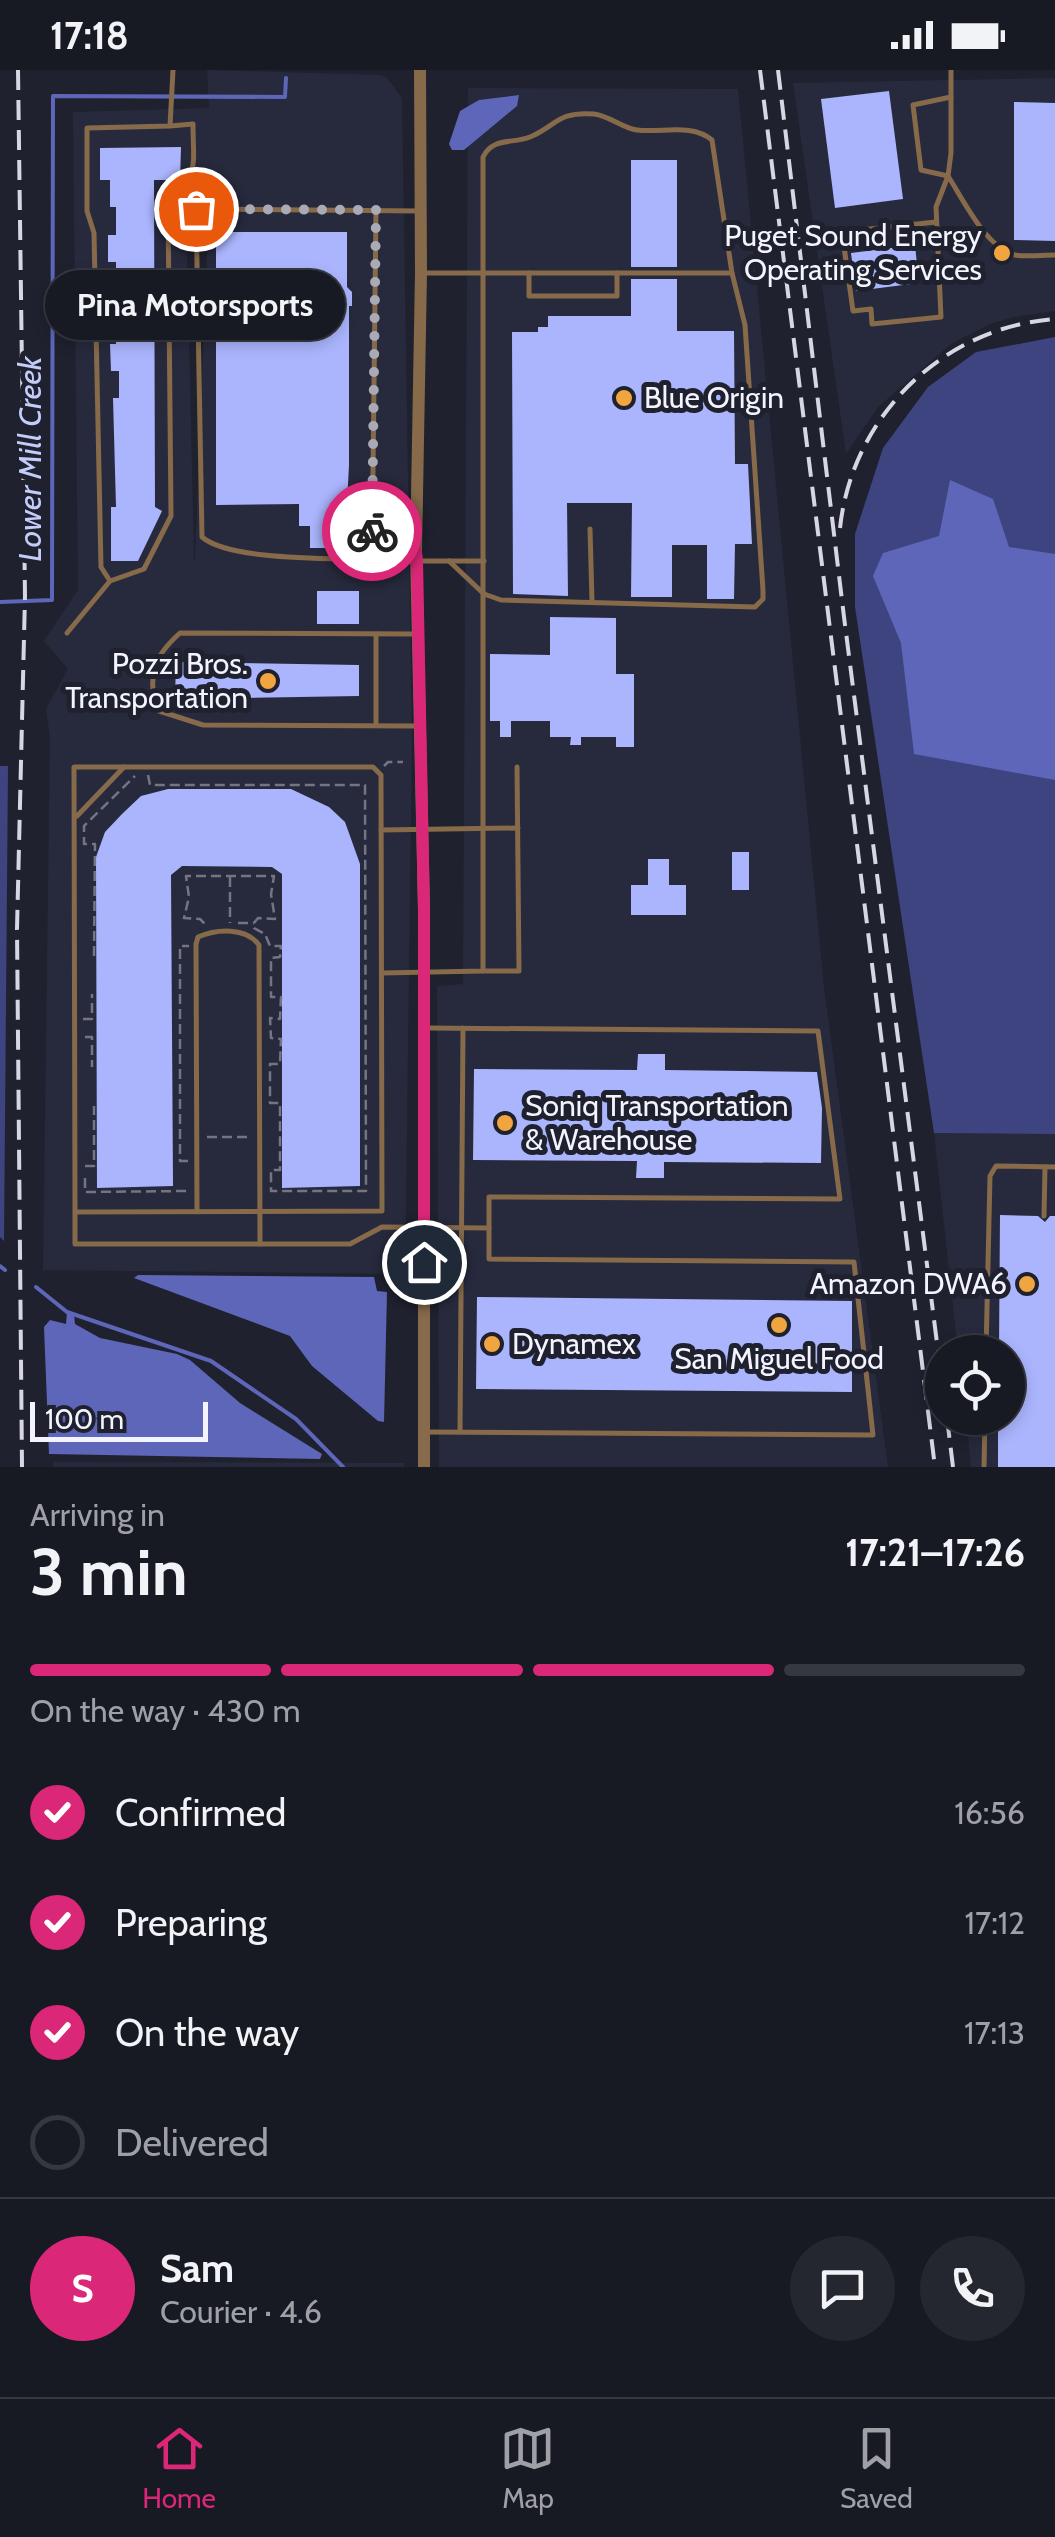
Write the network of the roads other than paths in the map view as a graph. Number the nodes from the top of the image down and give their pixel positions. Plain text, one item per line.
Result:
1 (420, 70) edge
2 (951, 70) edge
3 (173, 71) edge
4 (951, 98) junction
5 (170, 126) junction
6 (948, 176) junction
7 (376, 210) junction
8 (421, 211) junction
9 (936, 222) junction
10 (1055, 255) edge
11 (483, 273) junction
12 (529, 273) junction
13 (617, 273) junction
14 (732, 273) junction
15 (422, 274) junction
16 (590, 529) dead end
17 (372, 542) junction
18 (416, 556) junction
19 (484, 560) junction
20 (449, 561) junction
21 (110, 581) junction
22 (484, 594) junction
23 (592, 600) junction
24 (67, 633) dead end
25 (376, 634) junction
26 (418, 634) junction
27 (376, 726) junction
28 (419, 726) junction
29 (124, 767) junction
30 (517, 767) dead end
31 (74, 818) junction
32 (483, 828) junction
33 (518, 828) junction
34 (381, 830) junction
35 (421, 830) junction
36 (483, 971) junction
37 (382, 972) junction
38 (424, 972) junction
39 (424, 1028) junction
40 (463, 1028) junction
41 (1045, 1166) junction
42 (1055, 1167) edge
43 (260, 1211) junction
44 (75, 1212) junction
45 (197, 1212) junction
46 (1044, 1216) dead end
47 (424, 1228) junction
48 (461, 1228) junction
49 (489, 1228) junction
50 (260, 1244) junction
51 (986, 1335) edge
52 (424, 1432) junction
53 (460, 1432) junction
54 (985, 1435) edge
55 (424, 1467) edge
56 (984, 1467) edge

1 - 8 street
2 - 4 lane
3 - 5 lane
4 - 6 lane
4 - 6 lane
5 - 21 lane
5 - 21 lane
6 - 9 lane
6 - 10 lane
7 - 8 lane
7 - 17 lane
7 - 17 lane
8 - 15 street
9 - 9 lane
11 - 12 lane
11 - 14 lane
11 - 15 lane
11 - 19 lane
12 - 13 lane
12 - 13 lane
13 - 14 lane
14 - 23 lane
15 - 18 street
16 - 23 lane
17 - 18 lane
18 - 20 lane
18 - 26 street
19 - 20 lane
19 - 22 lane
20 - 22 lane
21 - 24 lane
22 - 23 lane
22 - 32 lane
25 - 26 lane
25 - 27 lane
25 - 27 lane
26 - 28 street
27 - 28 lane
28 - 35 street
29 - 31 lane
29 - 31 lane
29 - 34 lane
30 - 33 lane
31 - 44 lane
32 - 33 lane
32 - 35 lane
32 - 36 lane
33 - 36 lane
34 - 35 lane
34 - 37 lane
35 - 38 street
36 - 38 lane
37 - 38 lane
37 - 43 lane
38 - 39 street
39 - 40 lane
39 - 47 street
40 - 48 lane
40 - 49 lane
41 - 42 lane
41 - 46 lane
41 - 51 lane
43 - 45 lane
43 - 45 lane
43 - 50 lane
44 - 45 lane
44 - 50 lane
47 - 48 lane
47 - 50 lane
47 - 52 street
48 - 49 lane
48 - 53 lane
49 - 53 lane
52 - 53 lane
52 - 55 street
54 - 56 lane

